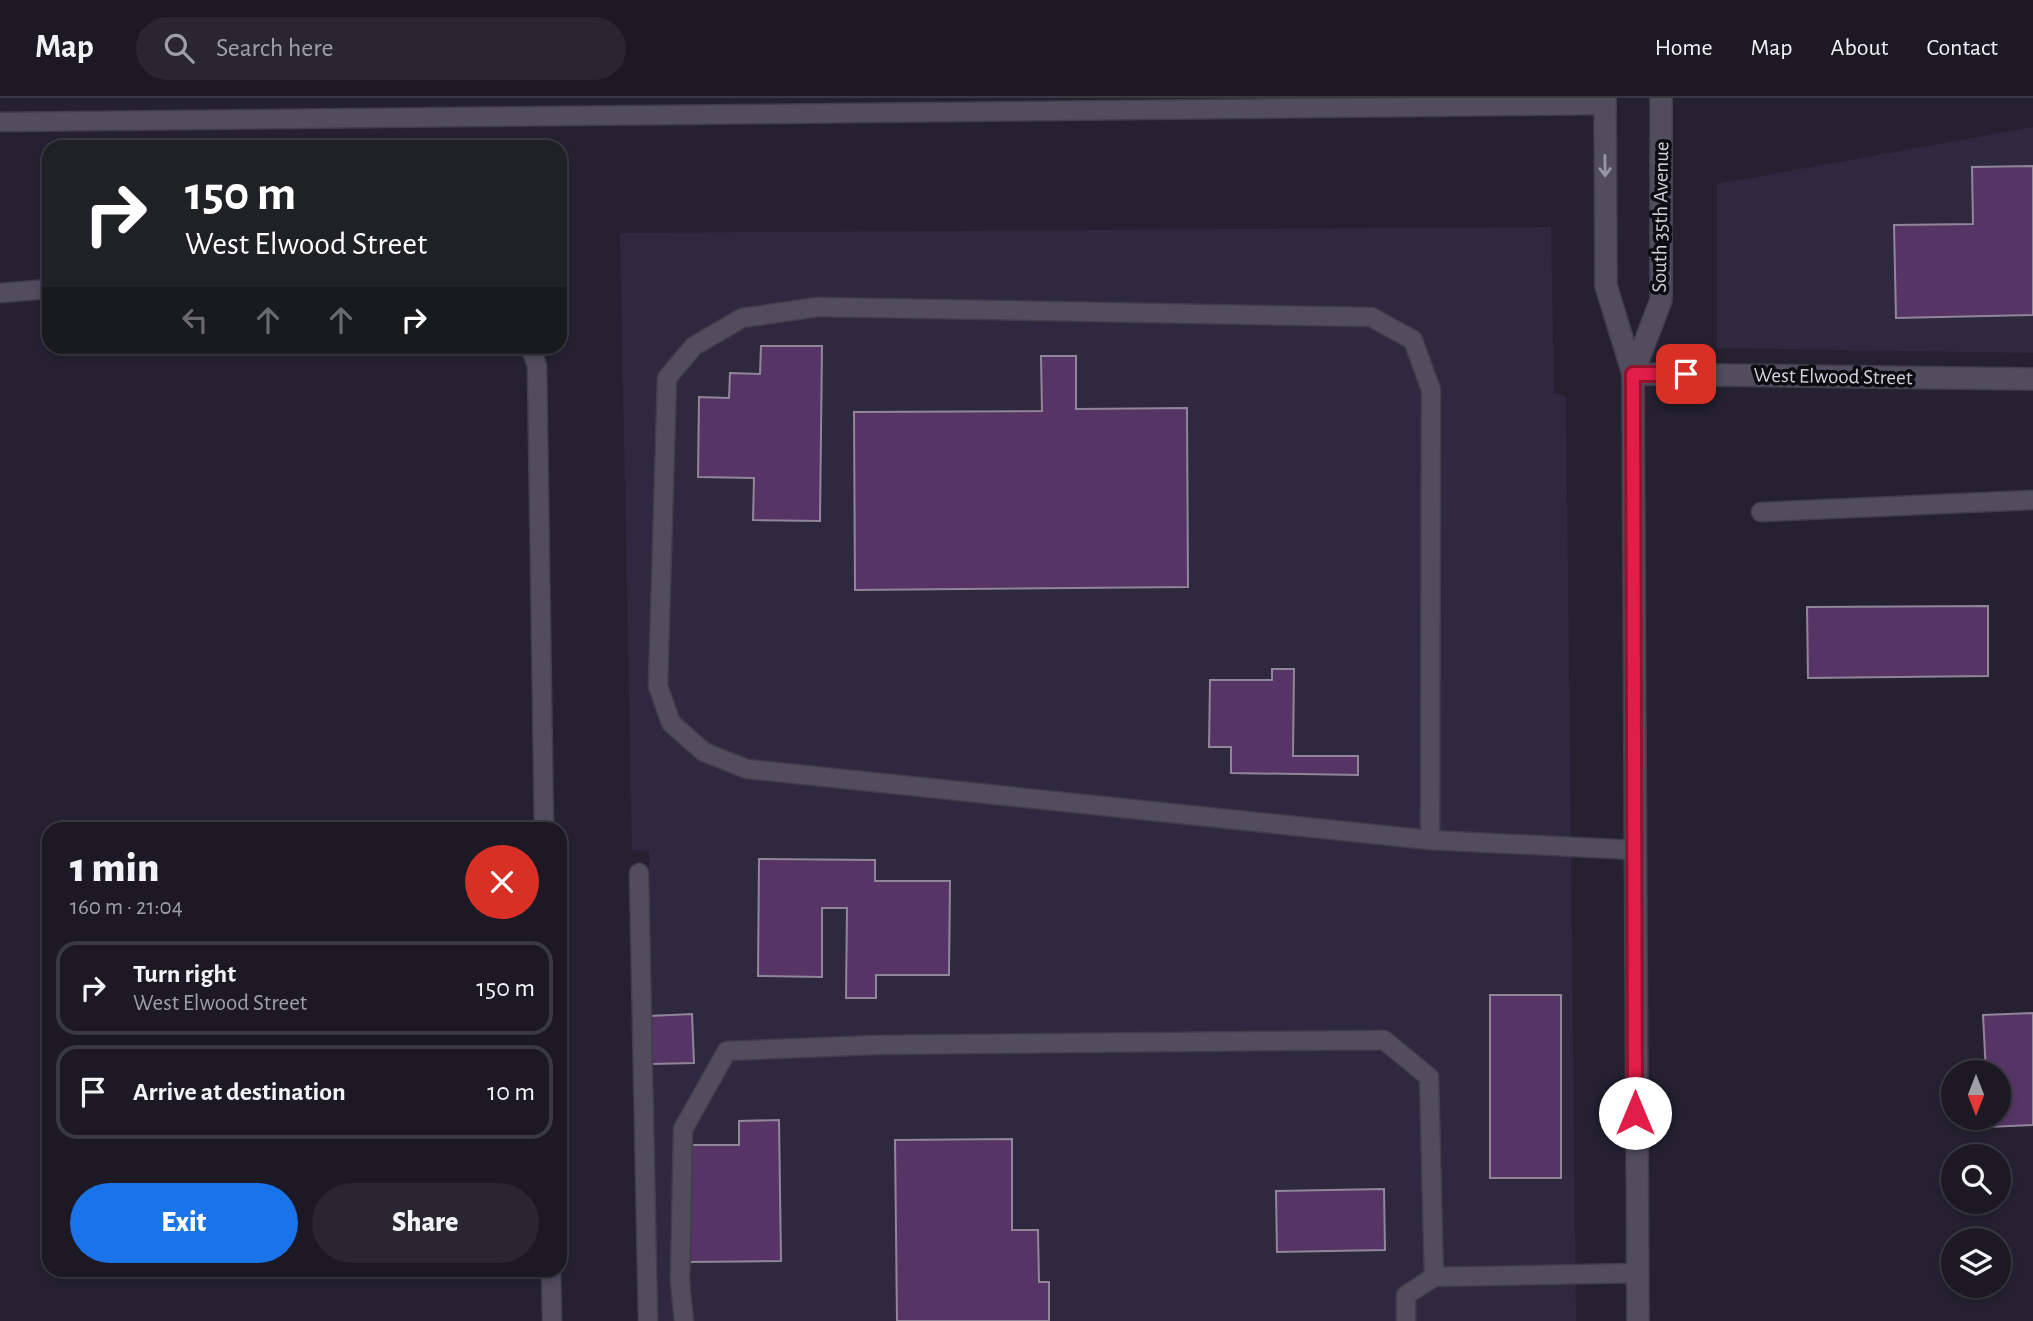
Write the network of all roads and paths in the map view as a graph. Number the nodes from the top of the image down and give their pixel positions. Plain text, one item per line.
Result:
1 (1661, 98) edge
2 (1605, 102) edge
3 (1274, 103) edge
4 (0, 122) edge
5 (42, 290) edge
6 (0, 293) edge
7 (533, 354) edge
8 (1633, 374) junction
9 (2033, 379) edge
10 (2033, 500) edge
11 (1761, 512) dead end
12 (544, 822) edge
13 (1430, 840) junction
14 (1636, 850) junction
15 (639, 873) dead end
16 (1637, 1273) junction
17 (551, 1277) edge
18 (1434, 1277) junction
19 (552, 1321) edge
20 (648, 1321) edge
21 (684, 1321) edge
22 (1406, 1321) edge
23 (1637, 1321) edge

1 - 8 main road, South 35th Avenue
2 - 3 lane
2 -> 8 main road, South 35th Avenue
3 - 4 lane
5 - 6 lane
7 - 12 lane
8 - 9 main road, West Elwood Street
8 - 14 main road, South 35th Avenue
10 - 11 lane
13 - 13 lane
13 - 14 lane
14 - 16 main road, South 35th Avenue
15 - 20 lane
16 - 18 lane
16 - 23 main road, South 35th Avenue
17 - 19 lane
18 - 21 lane
18 - 22 lane

